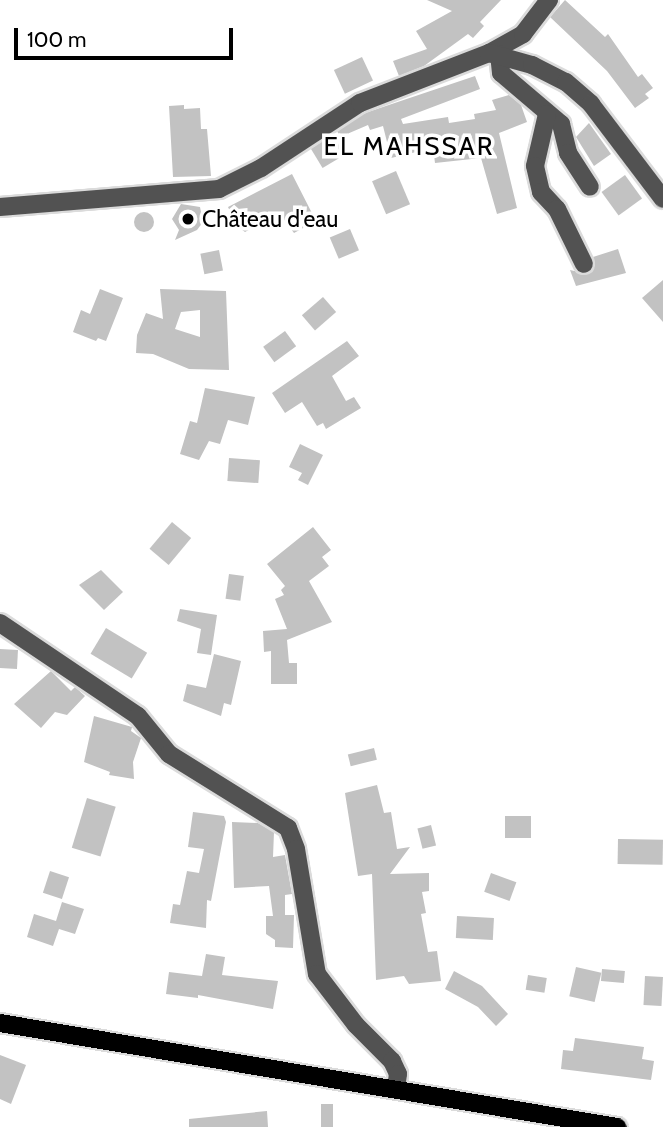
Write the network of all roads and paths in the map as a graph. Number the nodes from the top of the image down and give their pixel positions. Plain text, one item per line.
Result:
1 (548, 0) edge
2 (494, 53) junction
3 (547, 114) junction
4 (590, 187) dead end
5 (663, 199) edge
6 (0, 207) edge
7 (584, 264) dead end
8 (0, 623) edge
9 (0, 1023) edge
10 (396, 1089) junction
11 (617, 1127) edge

1 - 2 street
2 - 3 street
2 - 5 street
2 - 6 street
3 - 4 street
3 - 7 street
8 - 10 street
9 - 10 main road
10 - 11 main road

